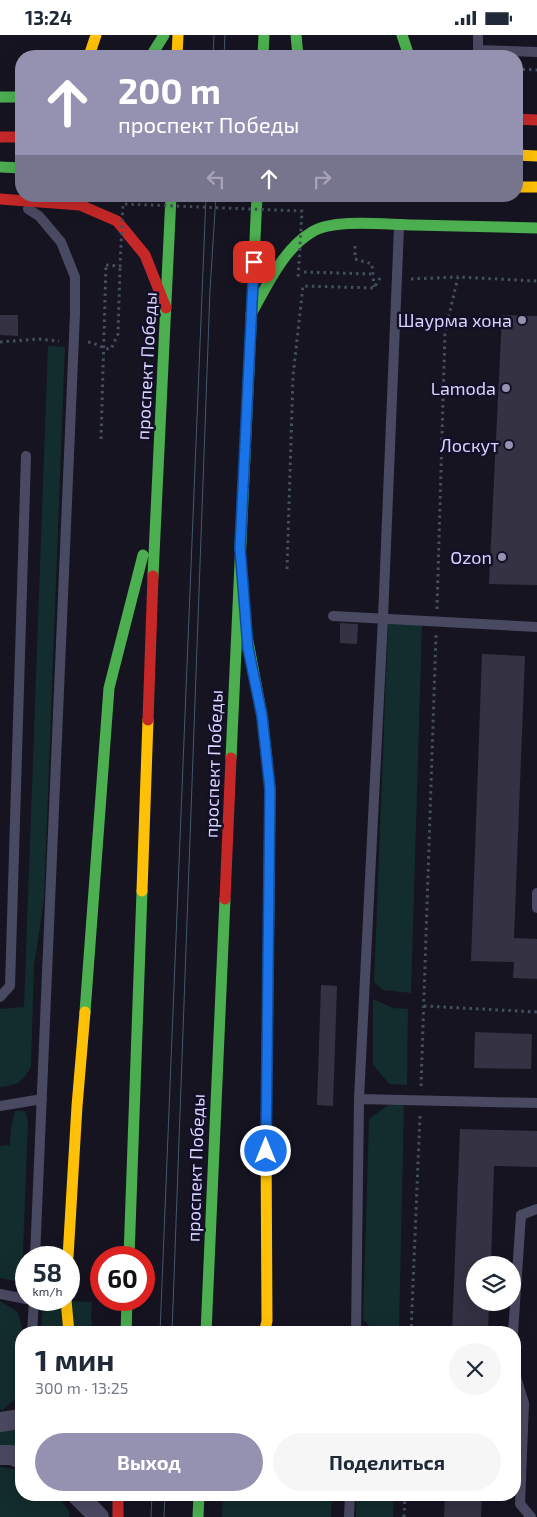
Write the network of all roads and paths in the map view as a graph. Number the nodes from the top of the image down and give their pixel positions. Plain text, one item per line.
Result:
1 (96, 35) edge
2 (164, 35) edge
3 (178, 35) edge
4 (264, 35) edge
5 (296, 35) edge
6 (402, 35) edge
7 (478, 35) edge
8 (91, 50) edge
9 (155, 50) edge
10 (177, 50) edge
11 (263, 50) edge
12 (297, 50) edge
13 (407, 50) edge
14 (478, 50) edge
15 (523, 52) edge
16 (537, 52) edge
17 (523, 69) edge
18 (537, 70) edge
19 (0, 97) edge
20 (15, 97) edge
21 (523, 119) edge
22 (537, 120) edge
23 (0, 137) edge
24 (15, 137) edge
25 (523, 155) edge
26 (537, 156) edge
27 (0, 167) edge
28 (15, 168) edge
29 (523, 187) edge
30 (537, 187) edge
31 (6, 199) edge
32 (43, 202) edge
33 (171, 202) edge
34 (257, 202) edge
35 (399, 226) junction
36 (537, 228) edge
37 (355, 239) dead end
38 (120, 266) junction
39 (298, 272) junction
40 (371, 273) junction
41 (380, 277) dead end
42 (458, 277) junction
43 (405, 279) dead end
44 (537, 281) edge
45 (303, 286) junction
46 (374, 287) junction
47 (166, 308) junction
48 (251, 314) junction
49 (65, 341) dead end
50 (0, 342) edge
51 (94, 343) dead end
52 (103, 349) junction
53 (101, 439) dead end
54 (26, 456) dead end
55 (156, 505) junction
56 (240, 548) junction
57 (288, 569) dead end
58 (333, 615) dead end
59 (383, 618) junction
60 (436, 621) junction
61 (537, 627) edge
62 (537, 893) edge
63 (537, 908) edge
64 (0, 997) edge
65 (424, 1007) junction
66 (537, 1012) edge
67 (42, 1099) junction
68 (360, 1099) junction
69 (421, 1100) junction
70 (537, 1103) edge
71 (0, 1106) edge
72 (537, 1209) edge
73 (35, 1246) edge
74 (69, 1246) edge
75 (129, 1246) edge
76 (0, 1294) edge
77 (15, 1297) edge
78 (33, 1311) edge
79 (67, 1311) edge
80 (127, 1311) edge
81 (32, 1326) edge
82 (68, 1326) edge
83 (126, 1326) edge
84 (206, 1326) edge
85 (266, 1326) edge
86 (356, 1326) edge
87 (411, 1326) edge
88 (513, 1326) edge
89 (521, 1393) edge
90 (15, 1420) edge
91 (0, 1422) edge
92 (0, 1455) edge
93 (15, 1456) edge
94 (521, 1479) edge
95 (83, 1501) edge
96 (118, 1501) edge
97 (199, 1501) edge
98 (350, 1501) edge
99 (404, 1501) edge
100 (520, 1501) edge
101 (99, 1517) edge
102 (118, 1517) edge
103 (198, 1517) edge
104 (349, 1517) edge
105 (404, 1517) edge
106 (531, 1517) edge

1 - 8 main road
2 - 9 main road
3 - 10 main road
4 - 11 main road
5 - 12 main road
6 - 13 main road
7 - 14 lane
15 - 16 lane
17 - 18 path
19 - 20 main road
21 - 22 main road
23 - 24 main road
25 - 26 main road
27 - 28 main road
29 - 30 main road
31 - 67 lane
32 - 47 main road
33 - 47 main road, проспект Победы
34 - 48 main road, проспект Победы
35 - 36 main road
35 - 48 main road
35 - 59 lane
37 - 40 path
38 - 39 path, bridge
38 - 52 path
38 - 52 path, bridge
39 - 40 path
39 - 45 path, bridge
40 - 46 path
41 - 46 path
42 - 43 path
42 - 44 path
42 - 60 path
45 - 46 path
45 - 57 path
47 - 55 main road, проспект Победы
48 - 56 main road, проспект Победы
49 - 50 path
51 - 52 path
52 - 53 path
54 - 64 lane
55 - 74 main road
55 - 75 main road, проспект Победы
56 - 84 main road, проспект Победы
56 - 85 main road
58 - 59 lane
59 - 60 lane
59 - 68 lane
60 - 61 lane
60 - 65 path
62 - 63 lane
65 - 66 path
65 - 69 path
67 - 71 lane
67 - 73 lane
68 - 69 lane
68 - 86 lane
69 - 70 lane
69 - 87 path
72 - 88 lane
76 - 77 lane
78 - 81 lane
79 - 82 main road
80 - 83 main road
89 - 94 lane
90 - 91 street
92 - 93 street
95 - 101 street
96 - 102 main road
97 - 103 main road
98 - 104 lane
99 - 105 path
100 - 106 lane

